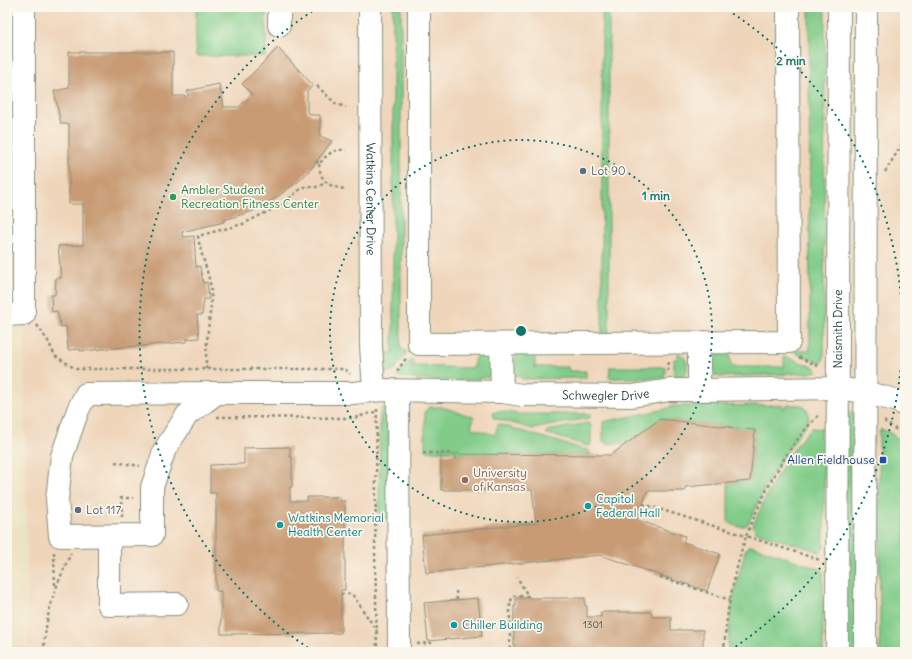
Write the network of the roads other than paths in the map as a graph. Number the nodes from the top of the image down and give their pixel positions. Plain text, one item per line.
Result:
1 (24, 7) edge
2 (370, 7) edge
3 (419, 7) edge
4 (788, 7) edge
5 (839, 7) edge
6 (866, 7) edge
7 (16, 314) edge
8 (699, 343) junction
9 (501, 344) junction
10 (838, 388) junction
11 (699, 390) junction
12 (398, 391) junction
13 (502, 392) junction
14 (864, 392) junction
15 (217, 393) junction
16 (368, 398) junction
17 (905, 405) edge
18 (112, 527) junction
19 (177, 604) dead end
20 (399, 652) edge
21 (836, 652) edge
22 (865, 652) edge

1 - 7 street
2 - 16 street, Watkins Center Drive
3 - 9 street
4 - 8 street
5 - 10 street, Naismith Drive
6 - 14 street
8 - 9 street
8 - 11 street
9 - 13 street
10 - 11 street, Schwegler Drive
10 - 14 street, Schwegler Drive
10 - 21 street, Naismith Drive
11 - 13 street, Schwegler Drive
12 - 13 street, Schwegler Drive
12 - 16 street, Schwegler Drive
12 - 20 street
14 - 17 street, Schwegler Drive
14 - 22 street
15 - 16 street, Schwegler Drive
15 - 18 street
15 - 18 street, Schwegler Drive
18 - 19 street

